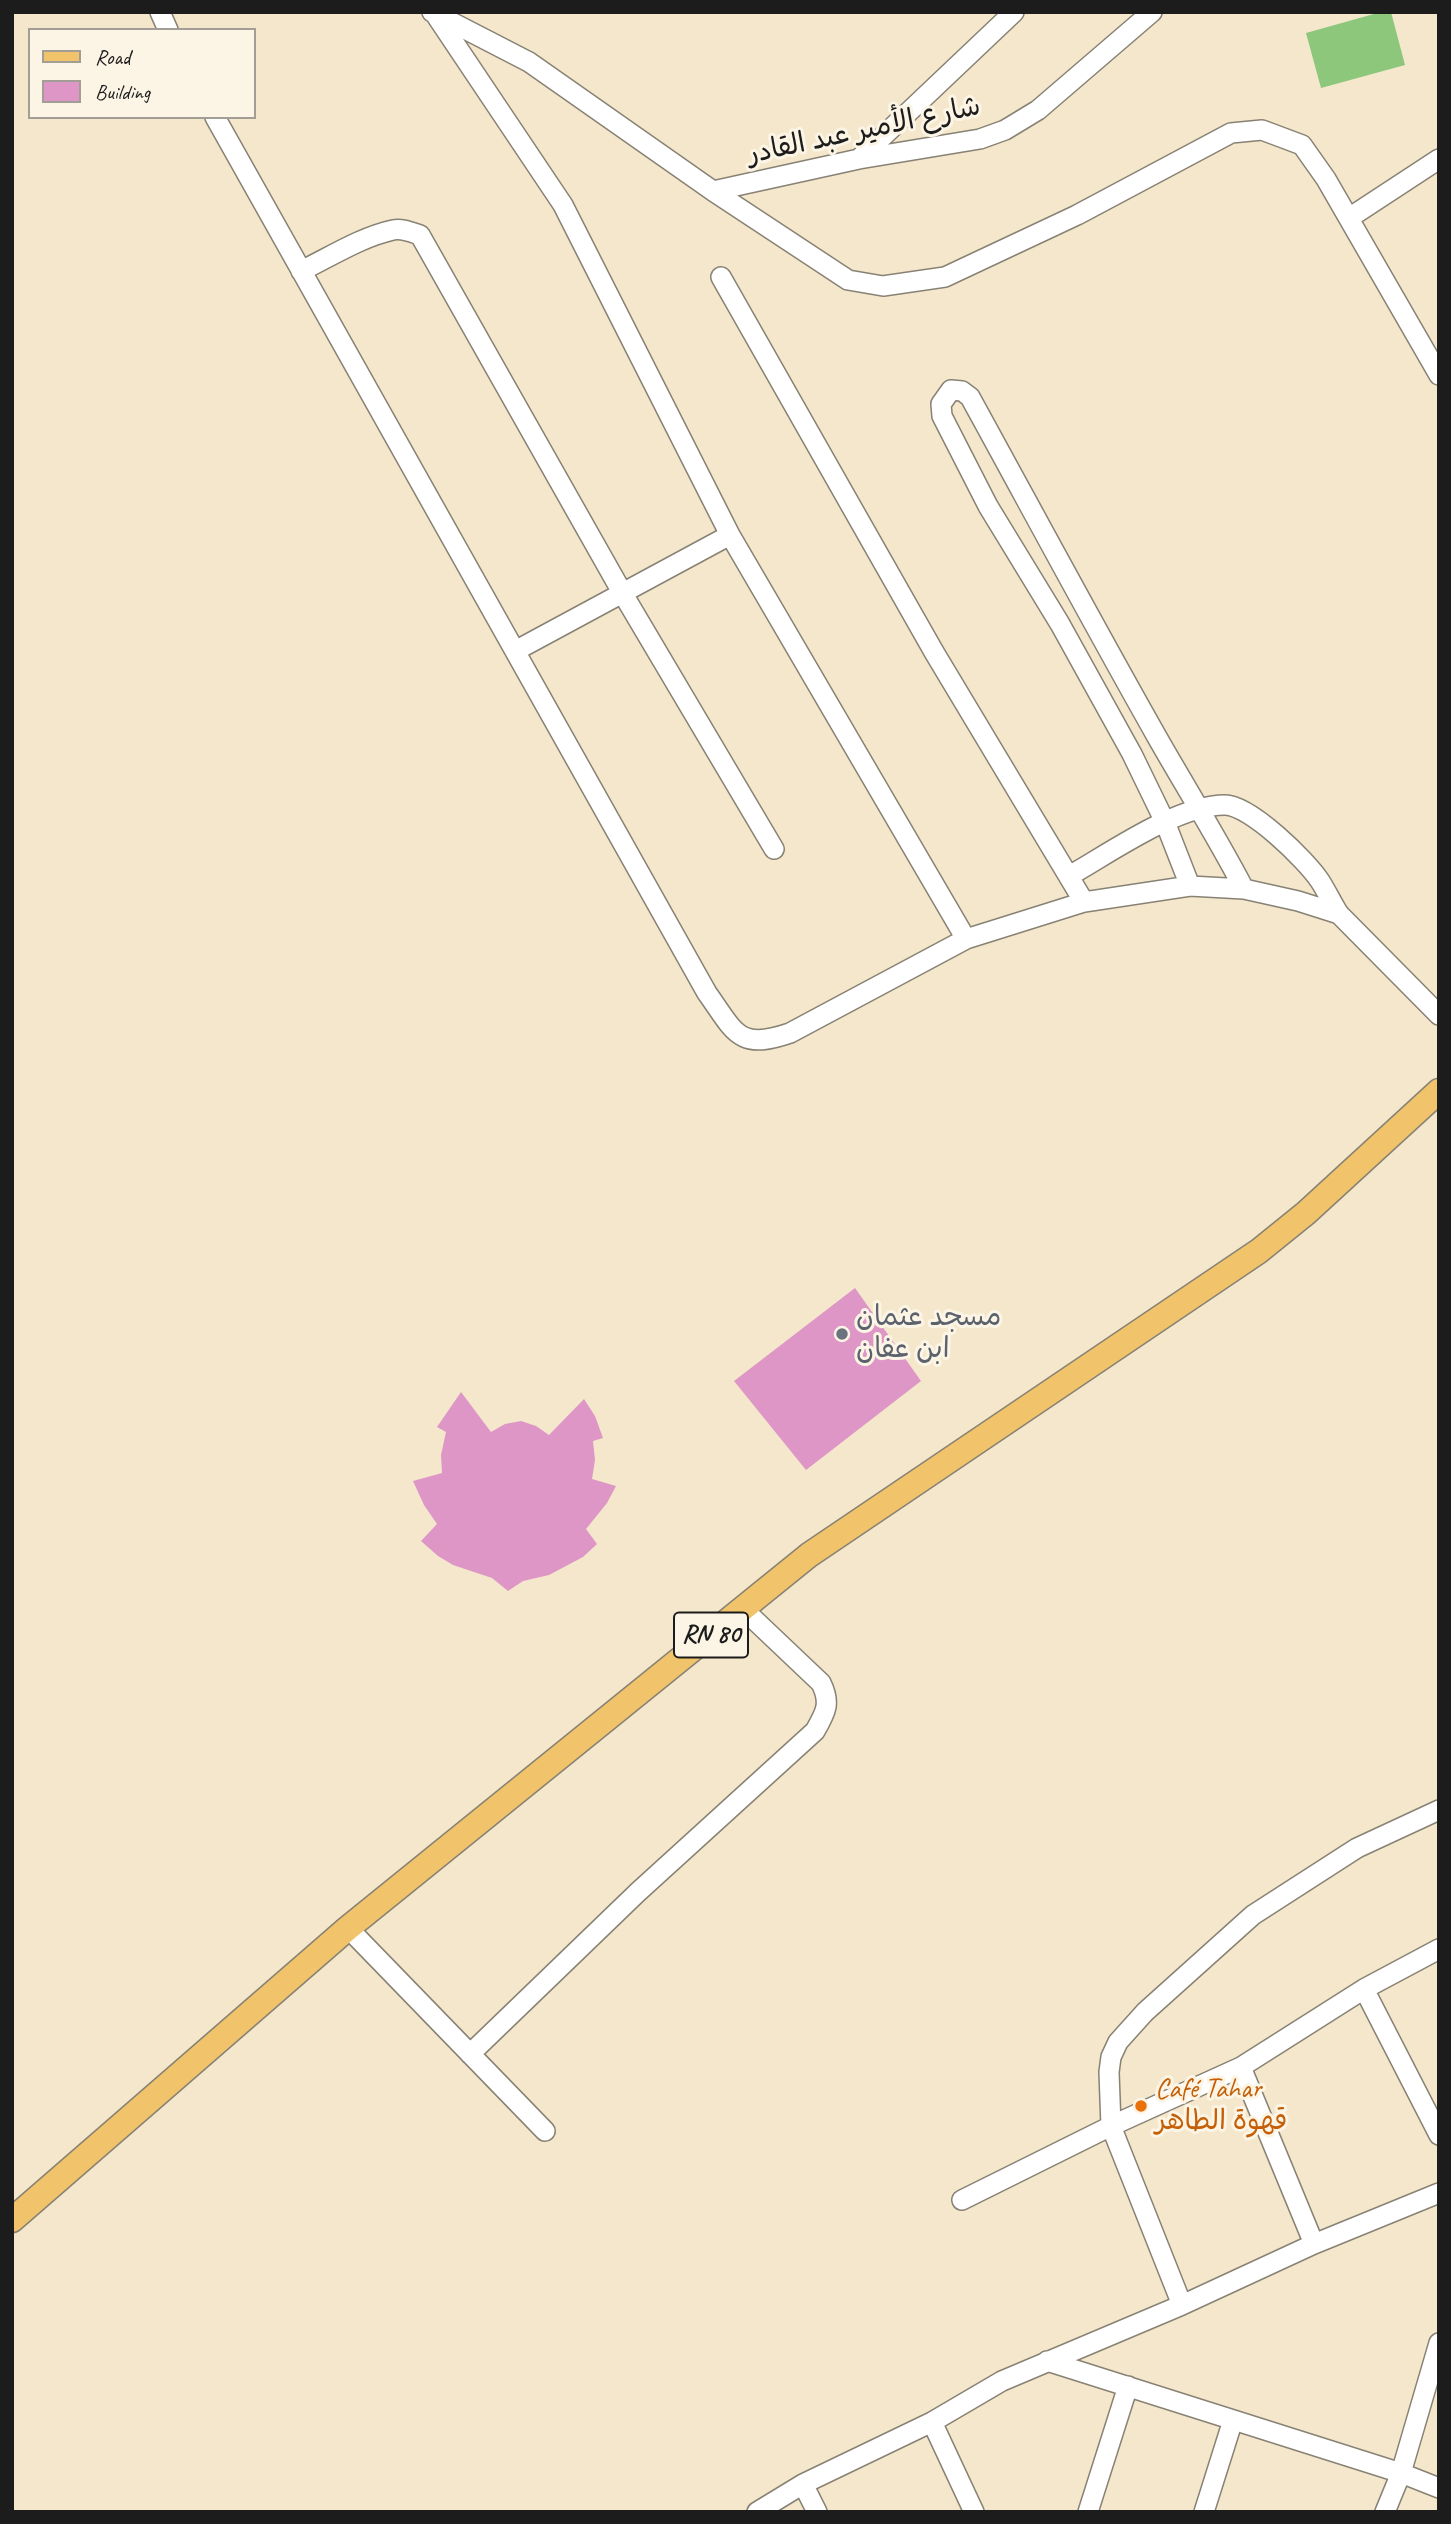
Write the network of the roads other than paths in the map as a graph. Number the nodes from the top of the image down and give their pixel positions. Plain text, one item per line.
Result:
1 (160, 12) edge
2 (1014, 12) edge
3 (1152, 12) edge
4 (434, 14) edge
5 (167, 28) edge
6 (216, 119) edge
7 (859, 159) junction
8 (1439, 159) edge
9 (713, 191) junction
10 (1349, 218) junction
11 (301, 271) junction
12 (721, 277) dead end
13 (1439, 375) edge
14 (1041, 528) junction
15 (730, 535) junction
16 (1011, 543) junction
17 (624, 594) junction
18 (515, 650) junction
19 (1200, 809) junction
20 (1165, 822) junction
21 (774, 849) dead end
22 (1069, 876) junction
23 (1190, 886) junction
24 (1244, 890) junction
25 (1084, 902) junction
26 (1339, 914) junction
27 (966, 939) junction
28 (1439, 1015) edge
29 (1439, 1091) edge
30 (743, 1609) junction
31 (1439, 1810) edge
32 (348, 1928) junction
33 (1439, 1949) edge
34 (1364, 1989) junction
35 (470, 2054) junction
36 (1241, 2067) junction
37 (1111, 2126) junction
38 (545, 2131) dead end
39 (1439, 2135) edge
40 (1439, 2193) edge
41 (962, 2200) dead end
42 (12, 2220) edge
43 (1314, 2244) junction
44 (1182, 2305) junction
45 (1439, 2343) edge
46 (1047, 2361) junction
47 (1128, 2386) junction
48 (1233, 2420) junction
49 (932, 2422) junction
50 (1401, 2473) junction
51 (803, 2484) junction
52 (1439, 2488) edge
53 (757, 2512) edge
54 (817, 2512) edge
55 (974, 2512) edge
56 (1088, 2512) edge
57 (1204, 2512) edge
58 (1385, 2512) edge

1 - 5 street
2 - 7 street
3 - 7 street, شارع الأمير عبد القادر
4 - 9 street
4 - 15 street
6 - 11 street
7 - 9 street, شارع الأمير عبد القادر
8 - 10 street
9 - 10 street
10 - 13 street
11 - 17 street
11 - 18 street
12 - 22 street
14 - 16 street
14 - 16 street
14 - 19 street
15 - 17 street
15 - 27 street
16 - 20 street
17 - 18 street
17 - 21 street
18 - 27 street
19 - 20 street
19 - 24 street
19 - 26 street
20 - 22 street
20 - 23 street
22 - 25 street
23 - 24 street
23 - 25 street
24 - 26 street
25 - 27 street
26 - 28 street
29 - 30 main road, RN 80
30 - 32 main road, RN 80
30 - 35 street
31 - 37 street
32 - 35 street
32 - 42 main road, RN 80
33 - 34 street
34 - 36 street
34 - 39 street
35 - 38 street
36 - 37 street
36 - 43 street
37 - 41 street
37 - 44 street
40 - 43 street
43 - 44 street
44 - 46 street
45 - 50 street
46 - 47 street
46 - 49 street
47 - 48 street
47 - 56 street
48 - 50 street
48 - 57 street
49 - 51 street
49 - 55 street
50 - 52 street
50 - 58 street
51 - 53 street
51 - 54 street

